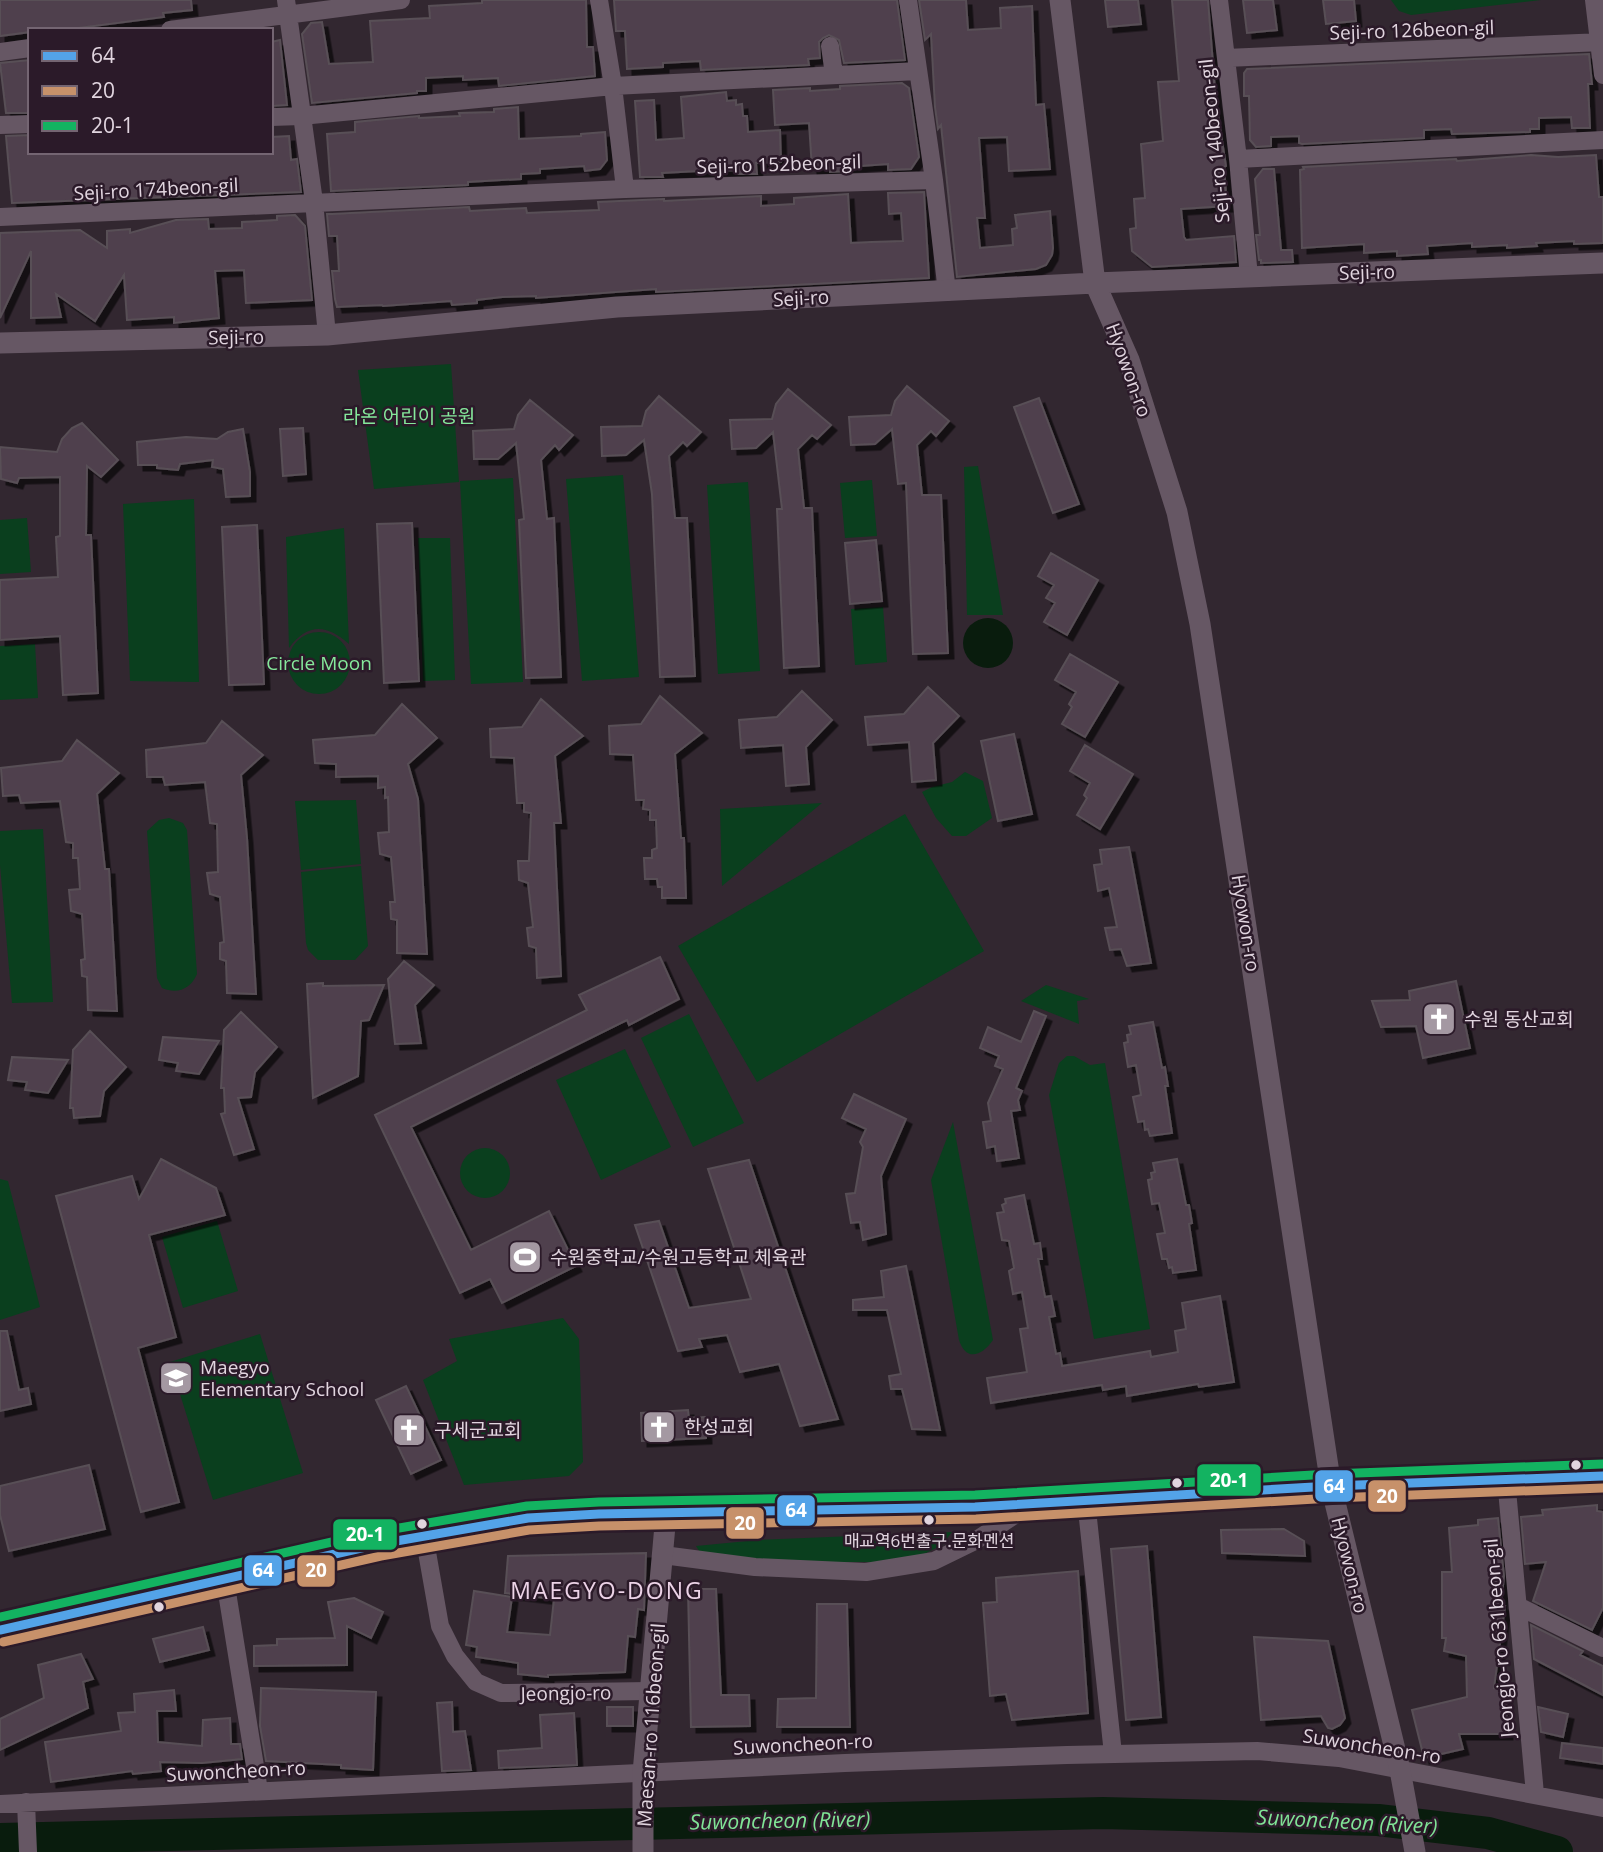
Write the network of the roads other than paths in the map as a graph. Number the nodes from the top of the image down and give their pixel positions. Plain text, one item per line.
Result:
1 (401, 0) edge
2 (599, 0) edge
3 (908, 0) edge
4 (1060, 0) edge
5 (1219, 0) edge
6 (1594, 0) edge
7 (287, 7) edge
8 (180, 28) edge
9 (1601, 42) edge
10 (830, 46) dead end
11 (28, 48) edge
12 (0, 52) edge
13 (1226, 58) junction
14 (918, 71) junction
15 (834, 75) junction
16 (1603, 75) edge
17 (613, 86) junction
18 (301, 116) junction
19 (273, 117) edge
20 (28, 124) edge
21 (0, 125) edge
22 (1603, 140) edge
23 (1238, 159) junction
24 (934, 180) junction
25 (625, 189) junction
26 (314, 202) junction
27 (0, 217) edge
28 (1603, 262) edge
29 (1249, 277) junction
30 (1095, 283) junction
31 (947, 292) junction
32 (327, 335) junction
33 (0, 343) edge
34 (1603, 1476) edge
35 (1506, 1479) junction
36 (1331, 1486) junction
37 (1086, 1500) junction
38 (1033, 1503) junction
39 (666, 1514) junction
40 (425, 1535) junction
41 (663, 1555) junction
42 (225, 1580) junction
43 (1518, 1606) junction
44 (0, 1630) edge
45 (1601, 1640) edge
46 (650, 1691) junction
47 (1113, 1754) junction
48 (1400, 1770) junction
49 (644, 1780) junction
50 (259, 1790) junction
51 (1535, 1794) junction
52 (26, 1802) junction
53 (0, 1804) edge
54 (1603, 1808) edge
55 (28, 1852) edge
56 (643, 1852) edge
57 (1415, 1852) edge

1 - 7 street
2 - 17 street
3 - 14 street
4 - 30 street, Hyowon-ro
5 - 13 street, Seji-ro 140beon-gil
6 - 9 street
7 - 8 street
7 - 18 street
9 - 13 street, Seji-ro 126beon-gil
9 - 16 street
10 - 15 street
11 - 12 street
13 - 23 street, Seji-ro 140beon-gil
14 - 15 street
14 - 24 street
15 - 17 street
17 - 18 street
17 - 25 street
18 - 19 street
18 - 26 street
20 - 21 street
22 - 23 street
23 - 29 street, Seji-ro 140beon-gil
24 - 25 street, Seji-ro 152beon-gil
24 - 31 street
25 - 26 street, Seji-ro 174beon-gil
26 - 27 street, Seji-ro 174beon-gil
26 - 32 street
28 - 29 street, Seji-ro
29 - 30 street, Seji-ro
30 - 31 street, Seji-ro
30 - 36 street, Hyowon-ro
31 - 32 street, Seji-ro
32 - 33 street, Seji-ro
34 - 35 street
35 - 36 street
35 - 43 street, Jeongjo-ro 631beon-gil
36 - 37 street
36 - 48 street, Hyowon-ro
37 - 38 street
37 - 47 street
38 - 39 street
38 - 41 street
39 - 40 street
39 - 41 street, Maesan-ro 116beon-gil
40 - 42 street
40 - 46 street, Jeongjo-ro
41 - 46 street, Maesan-ro 116beon-gil
42 - 44 street
42 - 50 street
43 - 45 street
43 - 51 street, Jeongjo-ro 631beon-gil
46 - 49 street, Maesan-ro 116beon-gil
47 - 48 street, Suwoncheon-ro
47 - 49 street, Suwoncheon-ro
48 - 51 street, Suwoncheon-ro
48 - 57 street, Hyowon-ro
49 - 50 street, Suwoncheon-ro
49 - 56 street, Maesan-ro 116beon-gil
50 - 52 street, Suwoncheon-ro
51 - 54 street, Suwoncheon-ro
52 - 53 street, Suwoncheon-ro
52 - 55 street

